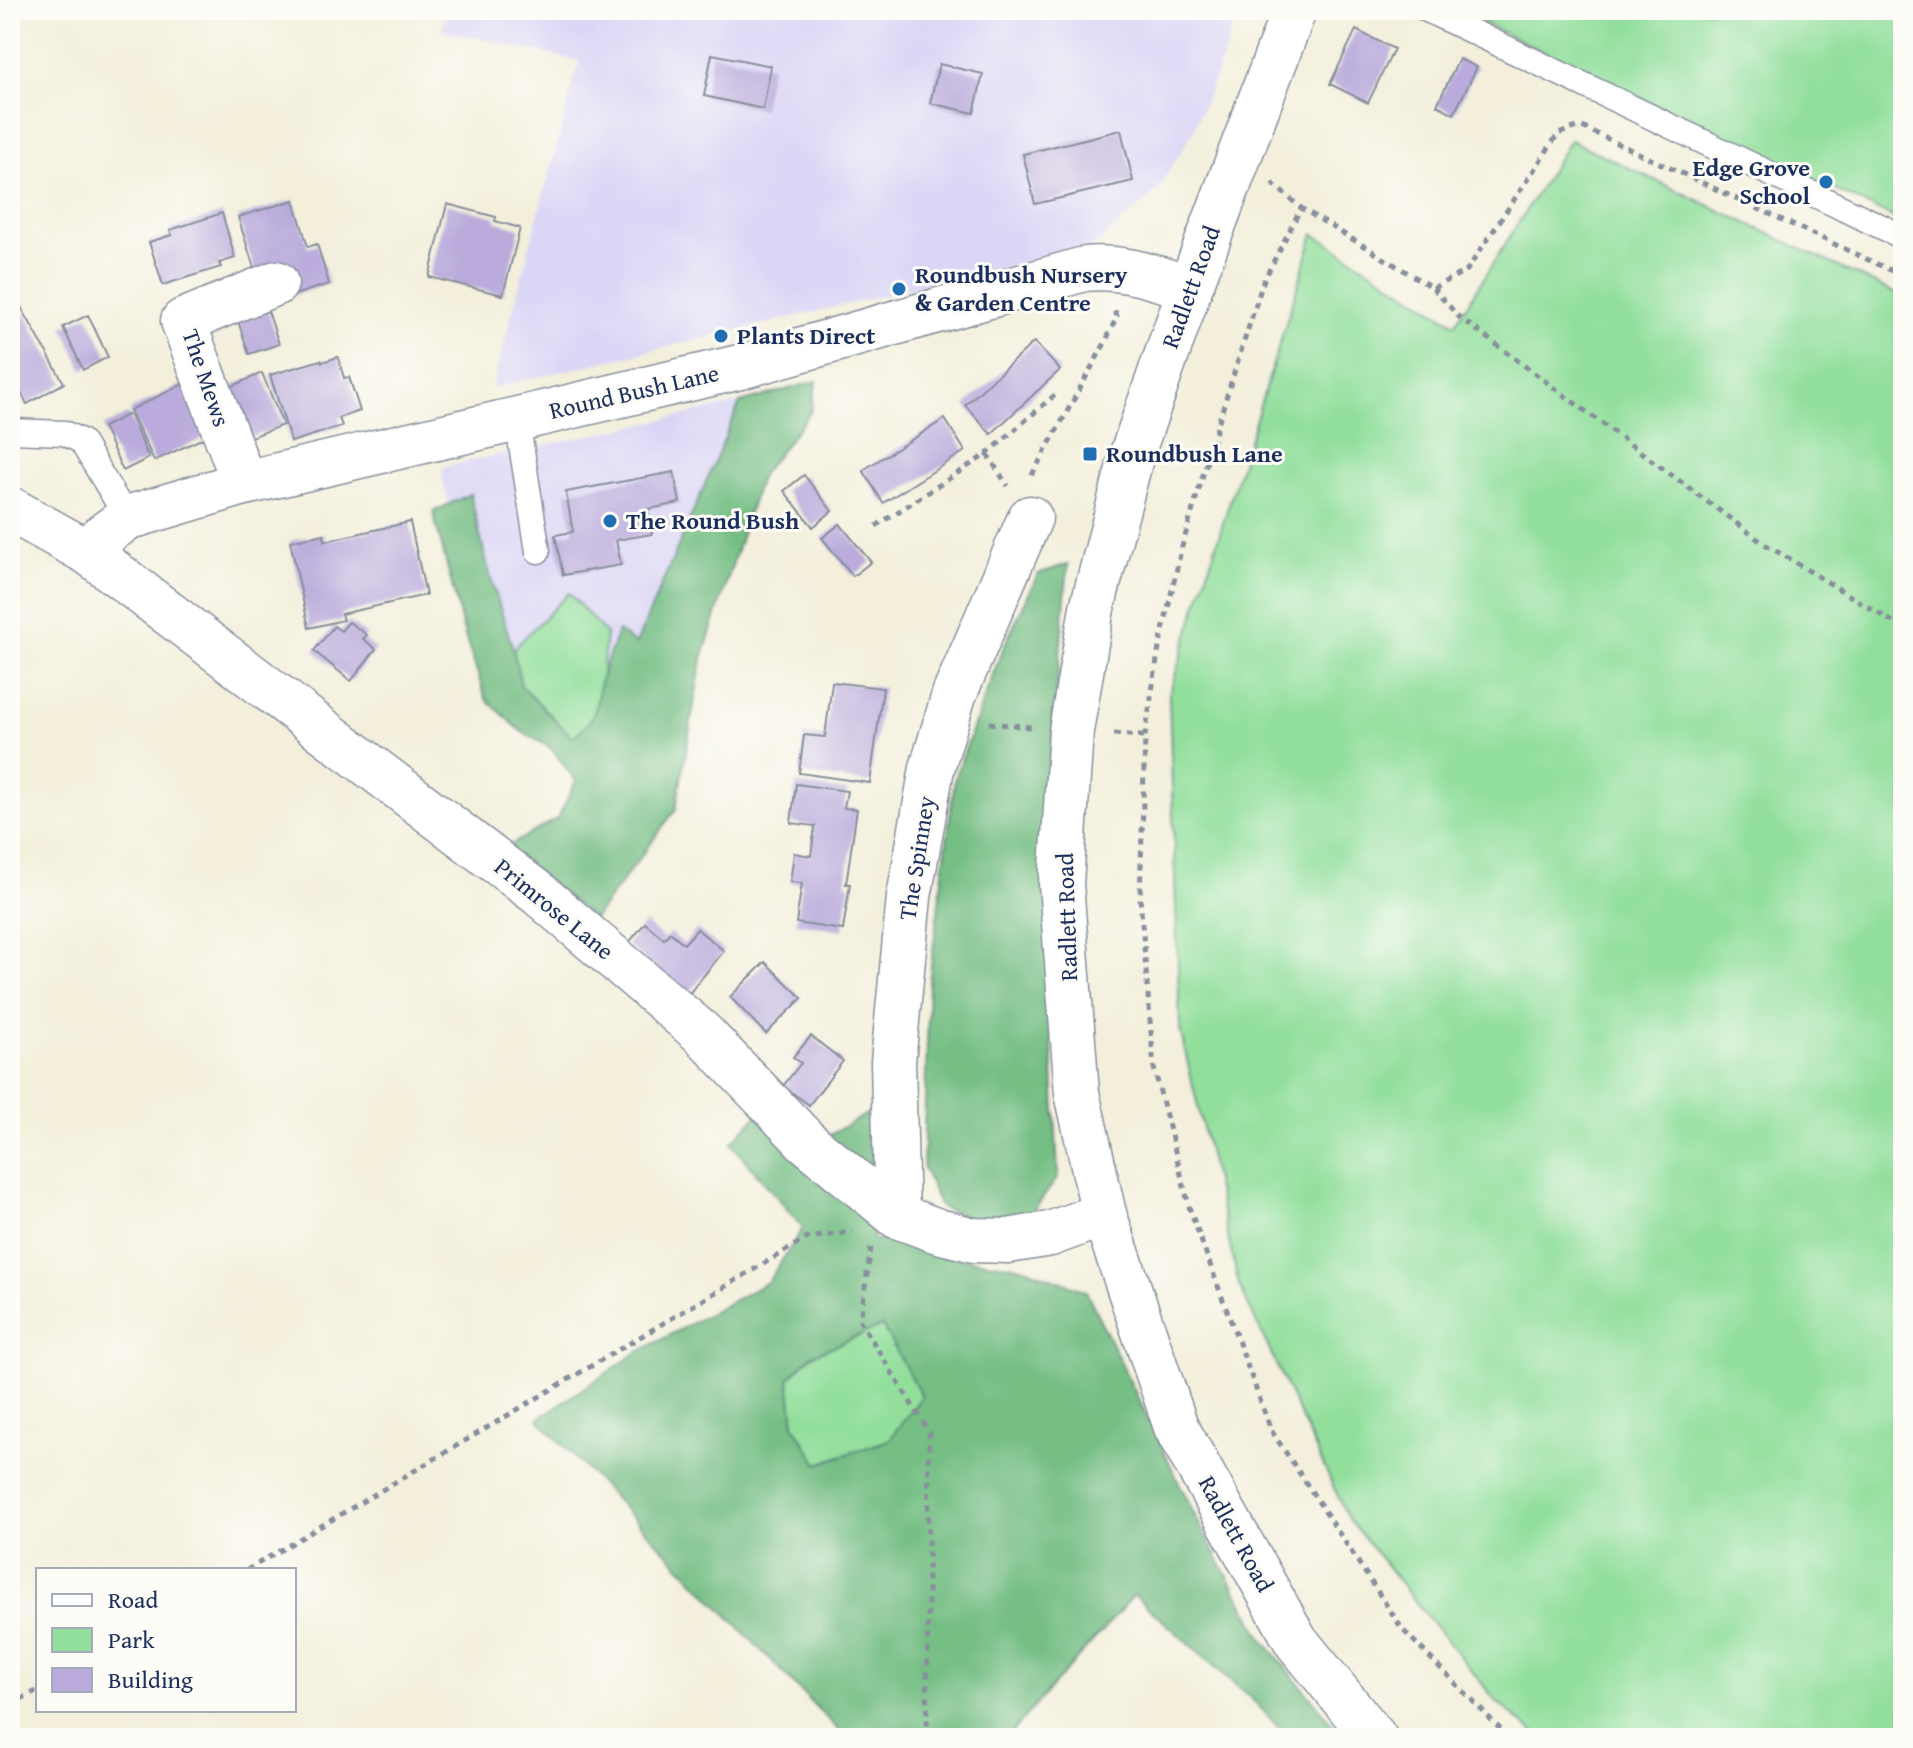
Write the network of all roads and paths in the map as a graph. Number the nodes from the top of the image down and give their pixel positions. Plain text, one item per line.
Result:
1 (1294, 10) edge
2 (1427, 10) edge
3 (1903, 237) edge
4 (1084, 269) junction
5 (1903, 276) edge
6 (276, 283) dead end
7 (1190, 288) junction
8 (1433, 288) junction
9 (1057, 393) dead end
10 (517, 420) junction
11 (10, 431) edge
12 (244, 483) junction
13 (1029, 499) joint
14 (10, 509) edge
15 (127, 518) junction
16 (876, 526) dead end
17 (538, 551) dead end
18 (89, 553) junction
19 (1903, 628) edge
20 (947, 718) junction
21 (1034, 728) dead end
22 (1114, 734) dead end
23 (1145, 736) junction
24 (1104, 1214) junction
25 (888, 1222) junction
26 (250, 1568) edge
27 (36, 1691) edge
28 (10, 1705) edge
29 (927, 1738) edge
30 (1375, 1738) edge
31 (1509, 1738) edge

1 - 7 street, Radlett Road
2 - 3 lane
4 - 7 street, Round Bush Lane
4 - 10 street, Round Bush Lane
4 - 13 path
5 - 8 path
6 - 12 street, The Mews
7 - 24 street, Radlett Road
8 - 19 path
8 - 23 path
9 - 16 path
10 - 12 street, Round Bush Lane
10 - 17 lane
11 - 15 lane
12 - 15 street, Round Bush Lane
13 - 20 street, The Spinney
14 - 18 street, Primrose Lane
15 - 18 street, Round Bush Lane
18 - 25 street, Primrose Lane
20 - 21 path
20 - 25 street, The Spinney
22 - 23 path
23 - 31 path
24 - 25 street, Primrose Lane
24 - 30 street, Radlett Road
25 - 26 path
25 - 29 path
27 - 28 path

